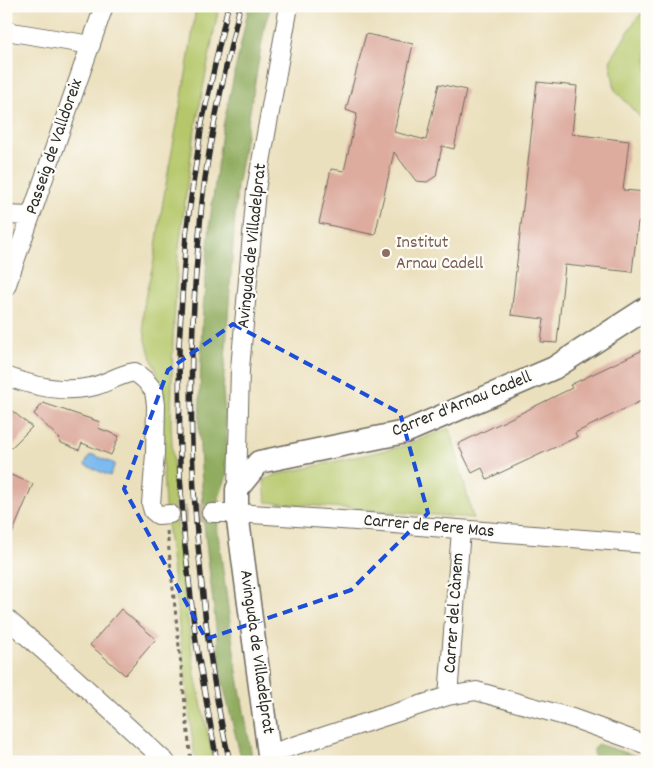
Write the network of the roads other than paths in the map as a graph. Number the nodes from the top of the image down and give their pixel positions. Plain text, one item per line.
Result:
1 (104, 6) edge
2 (289, 6) edge
3 (6, 30) edge
4 (91, 45) junction
5 (6, 215) edge
6 (30, 216) junction
7 (6, 287) edge
8 (647, 308) edge
9 (6, 376) edge
10 (237, 489) junction
11 (211, 513) tunnel mouth
12 (237, 513) junction
13 (165, 520) road end
14 (461, 530) junction
15 (647, 544) edge
16 (6, 618) edge
17 (448, 696) junction
18 (647, 745) edge
19 (270, 758) edge
20 (166, 762) edge

1 - 4 street, Passeig de Valldoreix
2 - 10 street, Avinguda de Villadelprat
3 - 4 street
4 - 6 street, Passeig de Valldoreix
5 - 6 street
6 - 7 street, Passeig de Valldoreix
8 - 10 street, Carrer d'Arnau Cadell
9 - 13 street
10 - 12 street
11 - 12 street, Carrer de Pere Mas
12 - 14 street, Carrer de Pere Mas
12 - 19 street, Avinguda de Villadelprat
14 - 15 street, Carrer de Pere Mas
14 - 17 street, Carrer del Cànem
16 - 20 street
17 - 18 street
17 - 19 street

